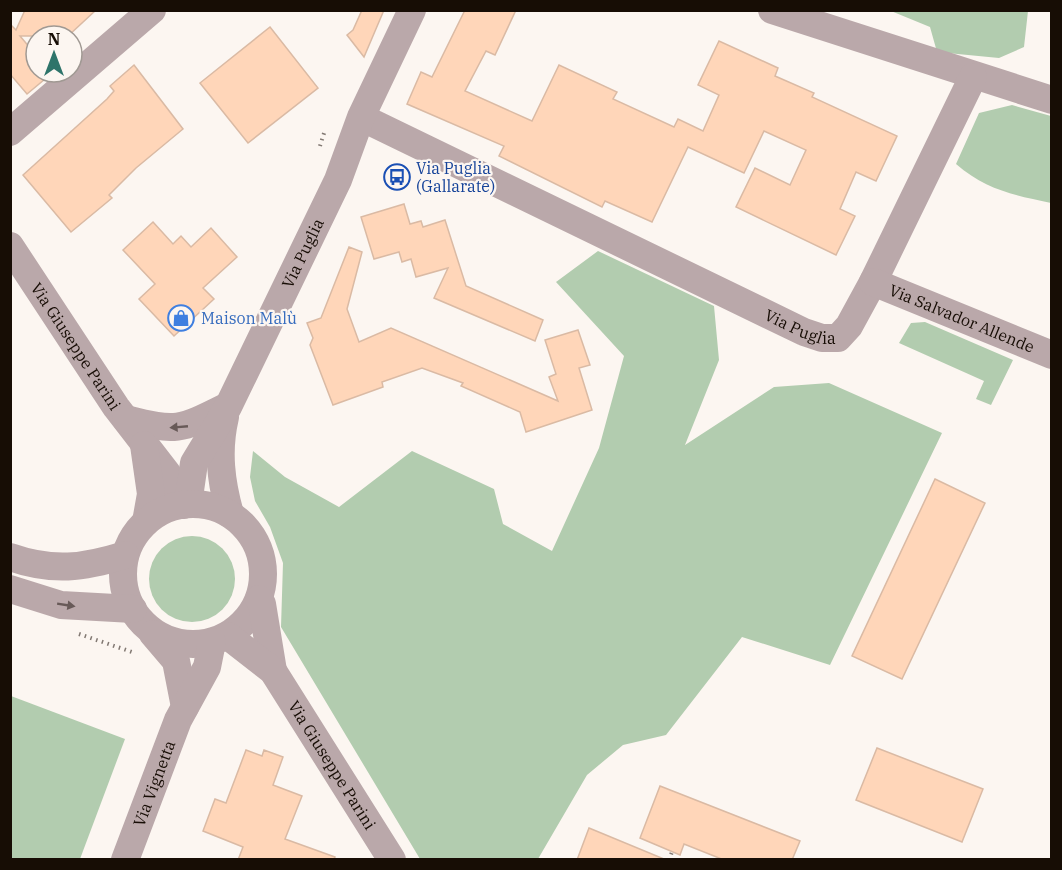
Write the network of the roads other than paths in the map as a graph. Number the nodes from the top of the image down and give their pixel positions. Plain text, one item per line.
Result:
1 (152, 10) edge
2 (412, 10) edge
3 (428, 10) edge
4 (772, 10) edge
5 (973, 77) junction
6 (1052, 100) edge
7 (375, 124) junction
8 (10, 132) edge
9 (345, 164) junction
10 (10, 246) edge
11 (873, 282) junction
12 (1052, 356) edge
13 (228, 407) junction
14 (126, 419) junction
15 (144, 445) junction
16 (186, 504) junction
17 (230, 514) junction
18 (146, 522) junction
19 (125, 555) junction
20 (10, 557) edge
21 (10, 589) edge
22 (259, 599) junction
23 (141, 619) junction
24 (216, 648) junction
25 (266, 665) junction
26 (184, 707) junction
27 (125, 860) edge
28 (392, 860) edge

1 - 8 street
2 - 9 street, Via Puglia
3 - 7 street, Via Puglia
4 - 5 street
5 - 6 street
5 - 11 street, Via Puglia
7 - 9 street, Via Puglia
7 - 11 street, Via Puglia
9 - 13 street, Via Puglia
10 - 14 street, Via Giuseppe Parini
11 - 12 street, Via Salvador Allende
13 -> 14 street
13 - 16 street, Via Puglia
13 - 17 street, Via Puglia
14 - 15 street, Via Giuseppe Parini
15 - 16 street, Via Giuseppe Parini
15 - 18 street, Via Giuseppe Parini
16 - 17 street
16 - 18 street
17 - 22 street
18 - 19 street
19 - 20 street
19 - 23 street
21 -> 23 street
22 - 24 street
22 - 25 street, Via Giuseppe Parini
23 - 24 street
23 - 26 street
24 - 25 street, Via Giuseppe Parini
24 - 25 street
24 - 26 street, Via Vignetta
25 - 28 street, Via Giuseppe Parini
26 - 27 street, Via Vignetta

